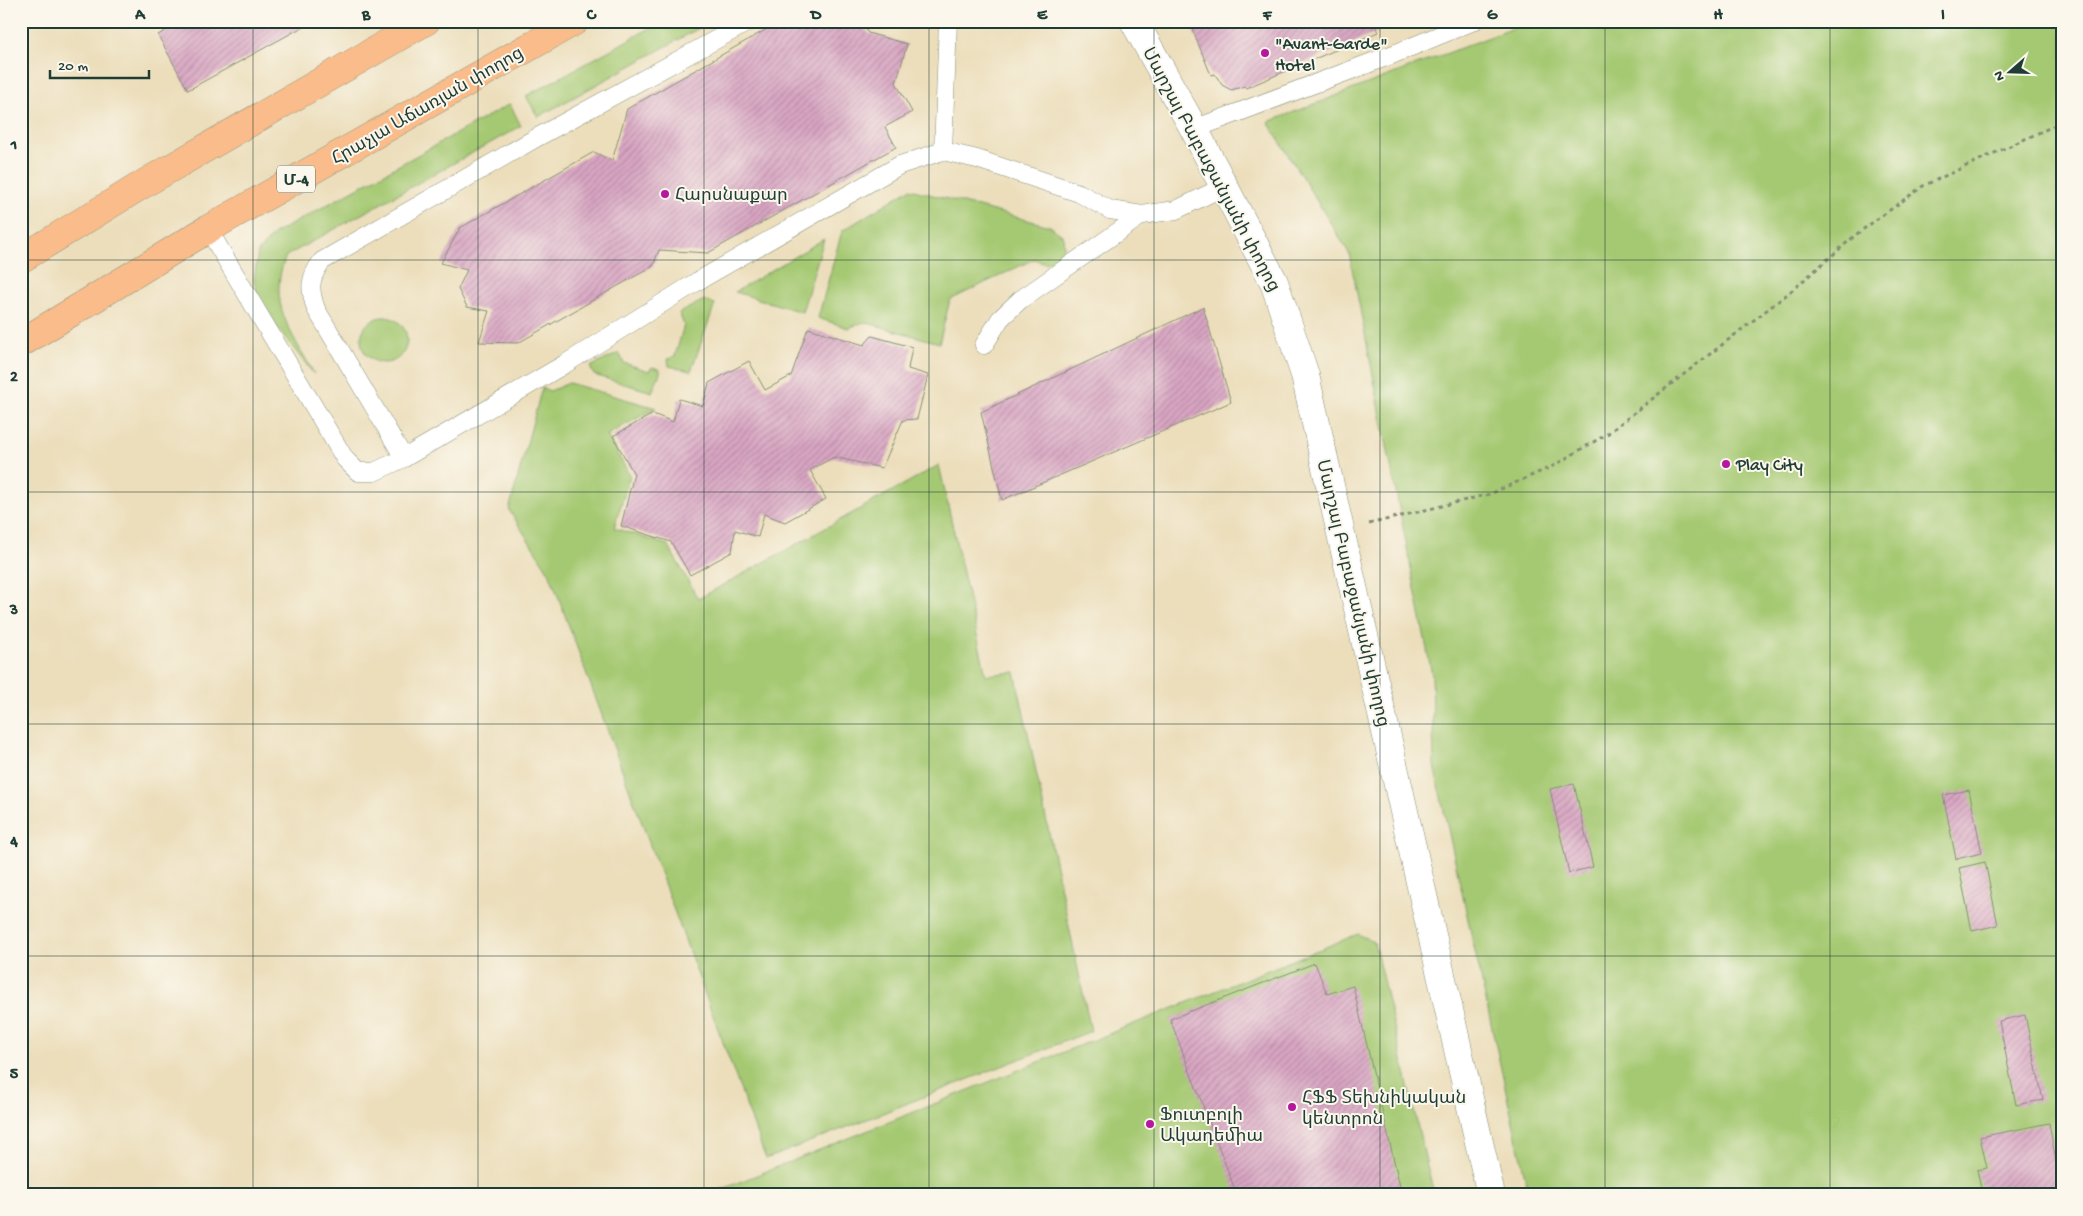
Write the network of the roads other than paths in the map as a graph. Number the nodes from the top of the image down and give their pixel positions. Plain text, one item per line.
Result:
1 (426, 21) edge
2 (575, 21) edge
3 (750, 21) edge
4 (948, 21) edge
5 (1134, 21) edge
6 (1474, 21) edge
7 (1194, 129) junction
8 (943, 151) junction
9 (1223, 187) junction
10 (1142, 215) junction
11 (208, 229) junction
12 (21, 259) edge
13 (21, 343) edge
14 (984, 345) dead end
15 (404, 458) junction
16 (1491, 1195) edge

1 - 12 highway
2 - 11 highway, Հրաչյա Աճառյան փողոց / Մ-4
3 - 15 lane
4 - 8 lane
5 - 7 street, Մարշալ Բաբաջանյանի փողոց
6 - 7 lane
7 - 9 street, Մարշալ Բաբաջանյանի փողոց
8 - 10 lane
8 - 15 lane
9 - 10 lane
9 - 16 street, Մարշալ Բաբաջանյանի փողոց
10 - 14 lane
11 - 13 highway, Հրաչյա Աճառյան փողոց / Մ-4
11 - 15 lane

